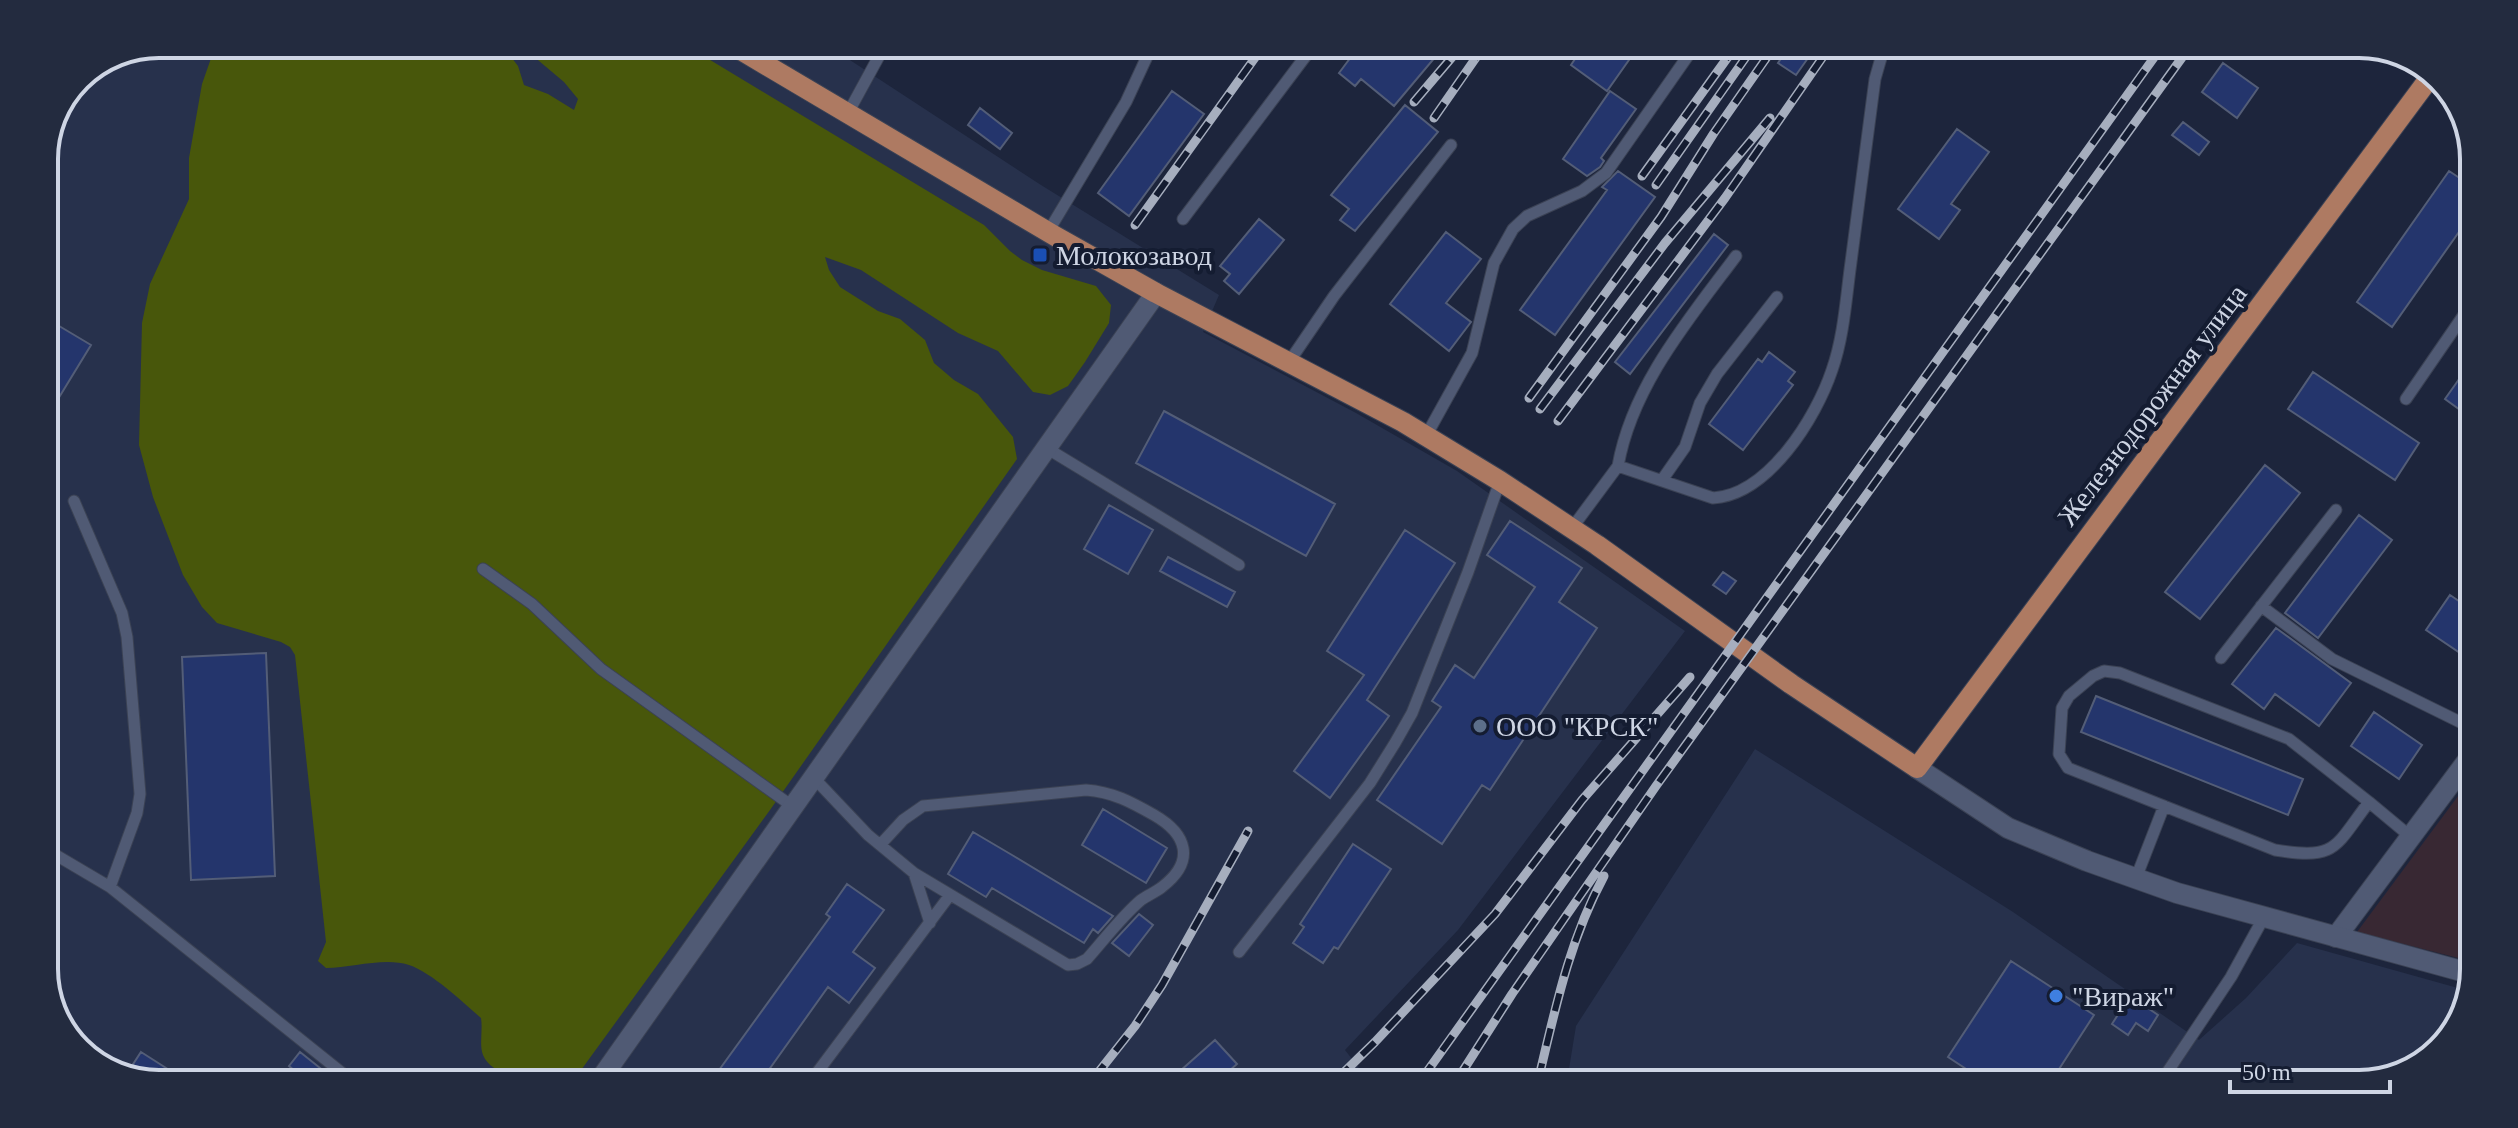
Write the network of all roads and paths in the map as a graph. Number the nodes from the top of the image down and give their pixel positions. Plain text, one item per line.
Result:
1 (754, 58) edge
2 (878, 58) edge
3 (1146, 58) edge
4 (1304, 58) edge
5 (1686, 58) edge
6 (1881, 58) edge
7 (2425, 84) edge
8 (848, 113) junction
9 (1451, 145) dead end
10 (1183, 219) dead end
11 (1048, 232) junction
12 (1736, 256) dead end
13 (1156, 293) junction
14 (1777, 297) dead end
15 (2460, 320) edge
16 (1289, 362) junction
17 (2406, 399) dead end
18 (1426, 436) junction
19 (1048, 449) junction
20 (1618, 466) junction
21 (1662, 480) junction
22 (1500, 481) junction
23 (74, 501) dead end
24 (2336, 510) dead end
25 (1572, 528) junction
26 (1239, 565) dead end
27 (483, 569) dead end
28 (2261, 606) junction
29 (2221, 658) dead end
30 (2460, 722) edge
31 (1917, 768) junction
32 (2460, 771) edge
33 (813, 777) junction
34 (2369, 802) junction
35 (792, 806) junction
36 (2164, 806) junction
37 (2411, 837) junction
38 (880, 845) junction
39 (58, 856) edge
40 (914, 873) junction
41 (2136, 878) junction
42 (110, 887) junction
43 (950, 895) junction
44 (2264, 917) junction
45 (930, 923) junction
46 (2336, 937) junction
47 (1239, 952) dead end
48 (2460, 971) edge
49 (339, 1070) edge
50 (607, 1070) edge
51 (819, 1070) edge
52 (2169, 1070) edge

1 - 8 main road
2 - 8 lane
3 - 11 lane
4 - 10 lane
5 - 18 lane
6 - 21 lane
7 - 31 main road, Железнодорожная улица
8 - 11 main road
9 - 16 lane
11 - 13 main road
12 - 20 lane
13 - 16 main road
13 - 19 street
14 - 21 lane
15 - 17 lane
16 - 18 main road
18 - 22 main road
19 - 26 lane
19 - 33 street
20 - 21 lane
20 - 25 lane
22 - 25 main road
22 - 47 lane
23 - 42 lane
24 - 28 lane
25 - 31 main road
27 - 35 lane
28 - 29 lane
28 - 30 lane
31 - 41 street
32 - 37 street
33 - 35 street
33 - 38 lane
34 - 36 lane
34 - 36 lane
34 - 37 lane
35 - 50 street
36 - 41 lane
37 - 46 street
38 - 40 lane
38 - 43 lane
39 - 42 lane
40 - 43 lane
40 - 45 lane
41 - 44 street
42 - 49 lane
43 - 45 lane
44 - 46 street
44 - 52 lane
45 - 51 lane
46 - 48 street

